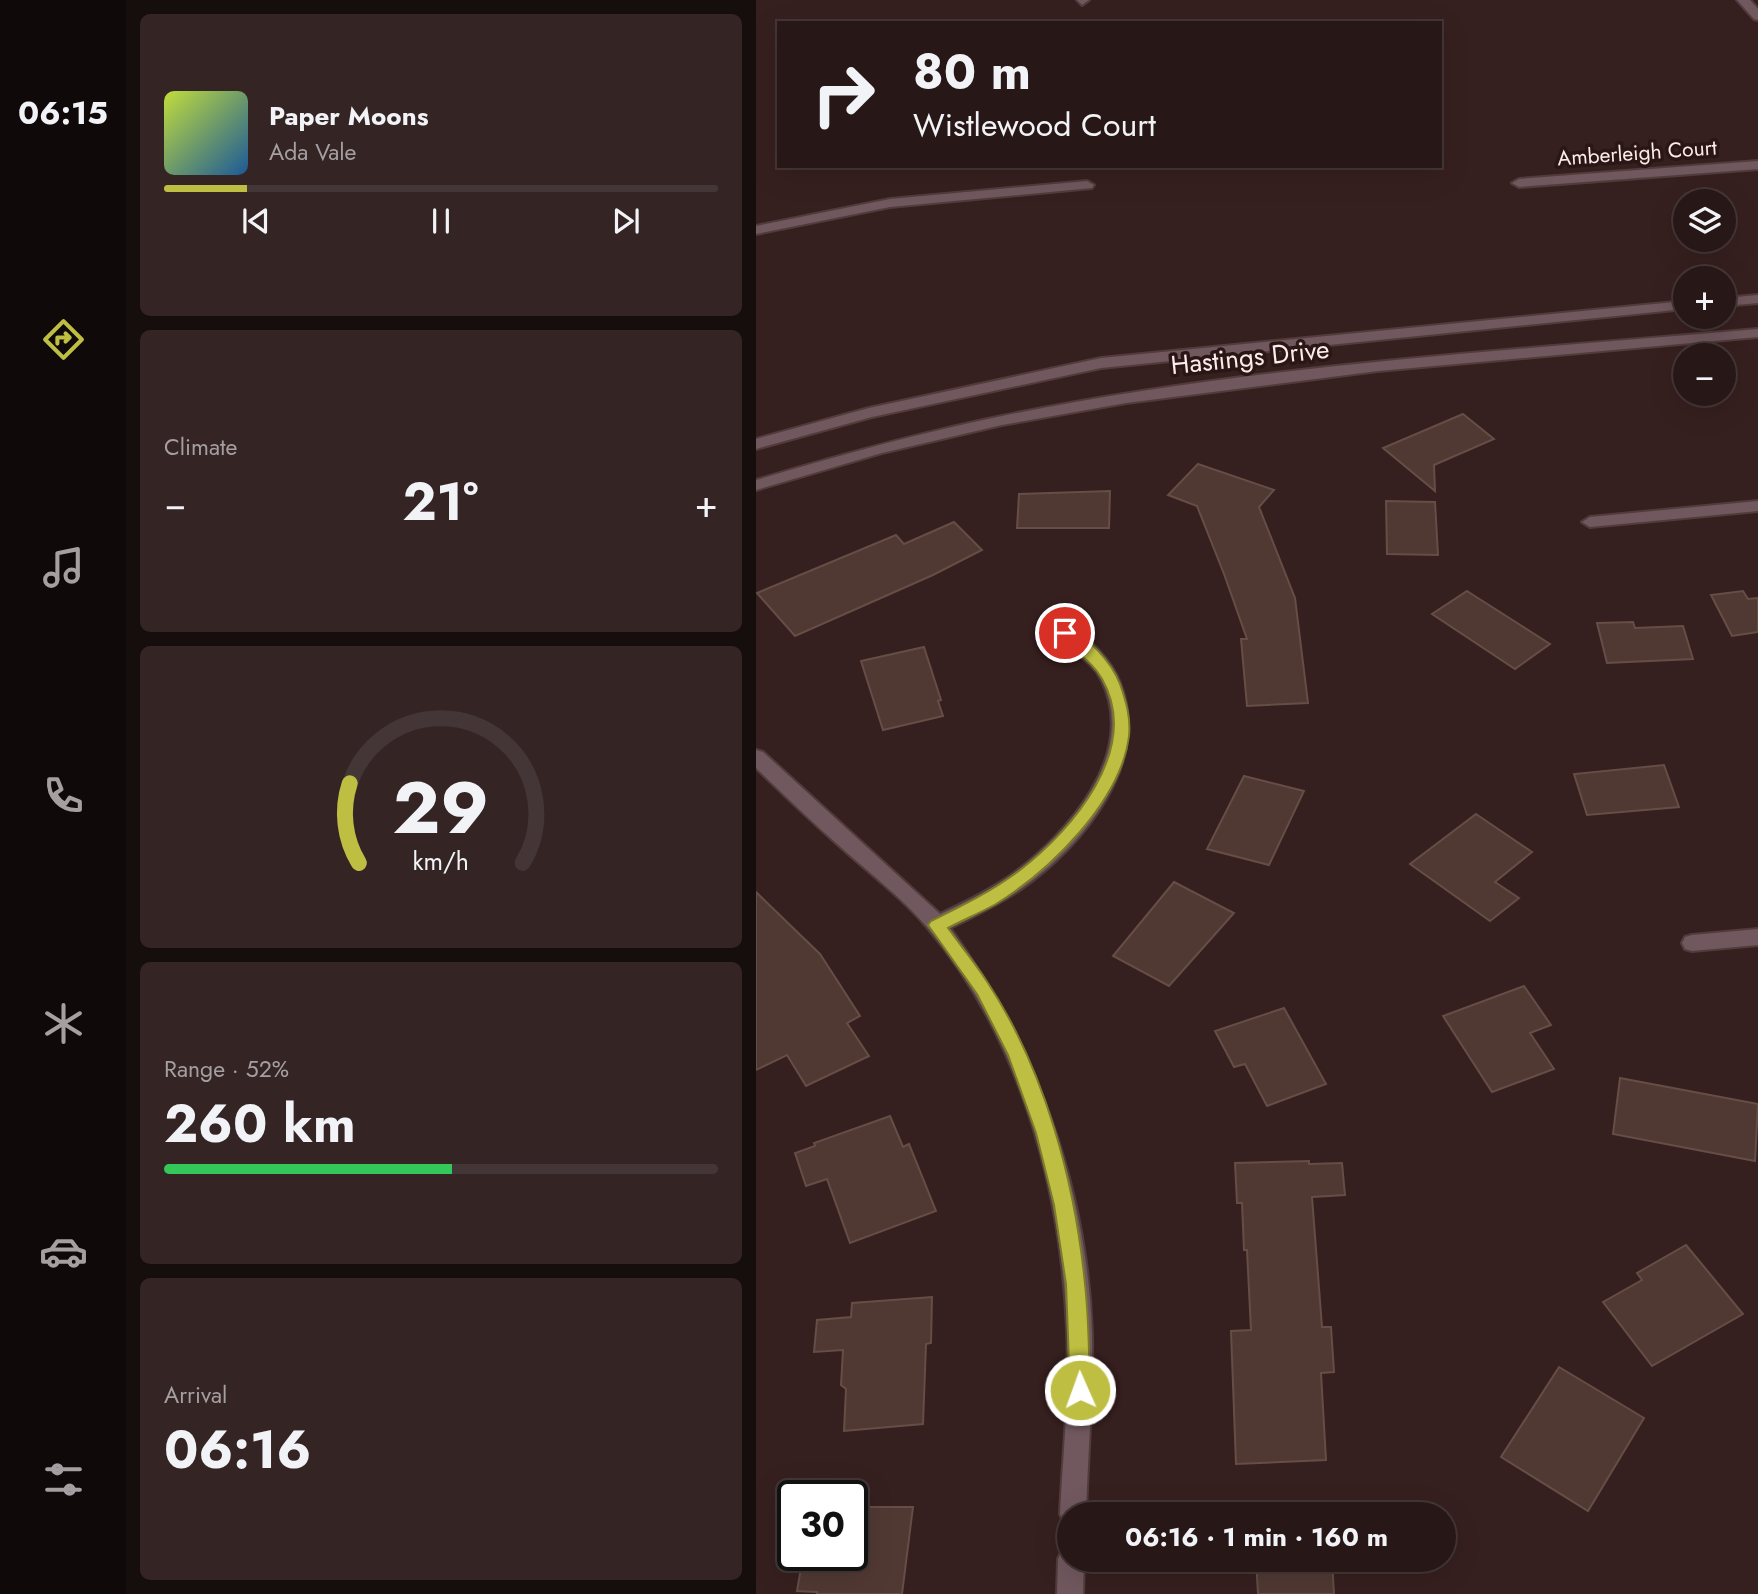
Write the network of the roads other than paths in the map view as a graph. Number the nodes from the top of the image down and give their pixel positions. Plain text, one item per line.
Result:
1 (1743, 0) edge
2 (1758, 16) edge
3 (1758, 165) edge
4 (1519, 183) dead end
5 (1087, 185) dead end
6 (756, 230) edge
7 (1758, 299) edge
8 (1736, 301) edge
9 (1673, 307) edge
10 (1758, 333) edge
11 (756, 444) edge
12 (756, 485) edge
13 (1758, 506) edge
14 (1590, 522) dead end
15 (1065, 633) dead end
16 (756, 757) edge
17 (937, 925) junction
18 (1758, 937) edge
19 (1692, 943) dead end
20 (1074, 1502) edge
21 (1071, 1572) edge
22 (1070, 1594) edge

1 - 2 street
3 - 4 street, Amberleigh Court
5 - 6 street
7 - 8 street
9 - 11 street, Hastings Drive
10 - 12 street, Hastings Drive
13 - 14 street
15 - 17 street
16 - 17 street
17 - 20 street
18 - 19 street
21 - 22 street

